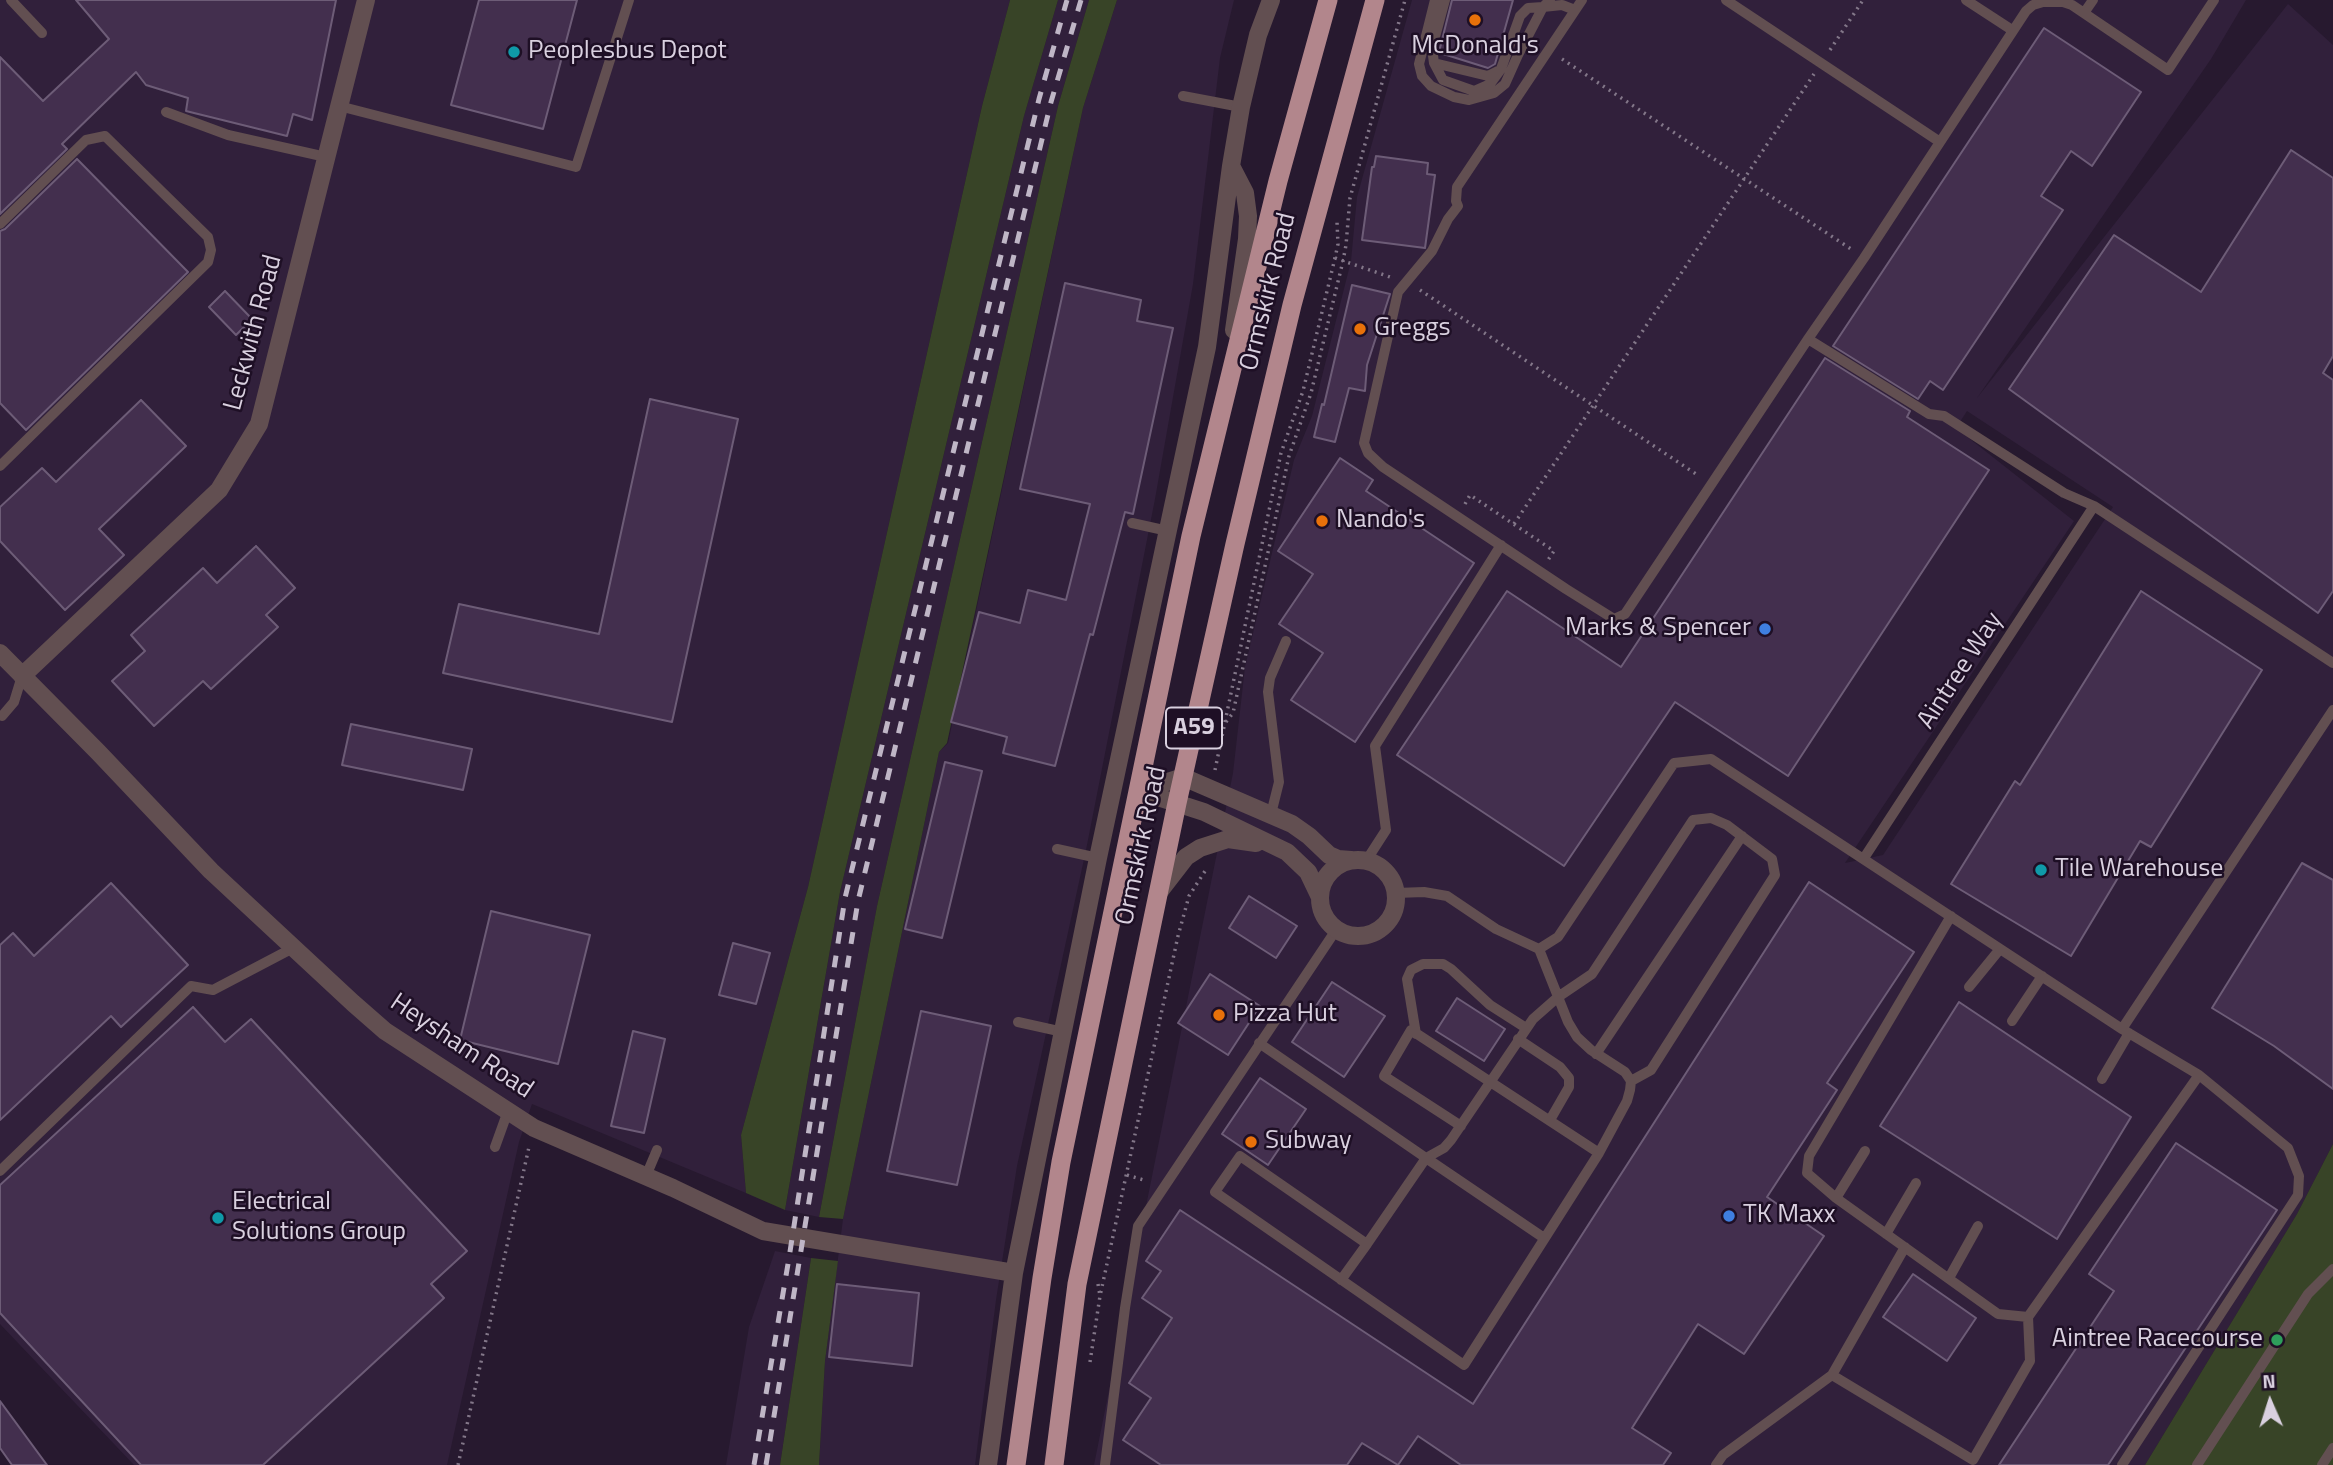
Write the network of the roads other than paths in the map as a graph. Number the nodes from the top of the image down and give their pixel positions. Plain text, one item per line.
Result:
1 (11, 0) edge
2 (366, 0) edge
3 (629, 0) edge
4 (1270, 0) edge
5 (1341, 0) edge
6 (1375, 0) edge
7 (1435, 0) edge
8 (1445, 0) edge
9 (1582, 0) edge
10 (1726, 0) edge
11 (1966, 0) edge
12 (2093, 0) edge
13 (2214, 0) edge
14 (1546, 4) edge
15 (1326, 8) edge
16 (1575, 10) junction
17 (2084, 13) junction
18 (2012, 30) junction
19 (42, 33) dead end
20 (1434, 63) junction
21 (1501, 69) junction
22 (1183, 96) dead end
23 (339, 106) junction
24 (1241, 107) junction
25 (166, 112) dead end
26 (1940, 142) junction
27 (326, 157) junction
28 (1231, 166) junction
29 (0, 224) edge
30 (1808, 339) junction
31 (1223, 403) junction
32 (0, 467) edge
33 (2094, 506) junction
34 (1132, 523) dead end
35 (1168, 531) junction
36 (1501, 545) junction
37 (1286, 641) dead end
38 (0, 653) edge
39 (2333, 663) edge
40 (22, 676) junction
41 (2333, 710) edge
42 (2, 716) dead end
43 (1183, 776) junction
44 (1139, 791) junction
45 (1177, 803) junction
46 (1271, 814) junction
47 (1742, 836) junction
48 (1057, 849) dead end
49 (1287, 852) junction
50 (1098, 858) junction
51 (1864, 859) junction
52 (1359, 860) junction
53 (1158, 893) junction
54 (1396, 893) junction
55 (1319, 895) junction
56 (1951, 916) junction
57 (1336, 930) junction
58 (293, 948) junction
59 (1539, 949) junction
60 (2000, 949) junction
61 (2042, 976) junction
62 (1969, 987) dead end
63 (1558, 997) junction
64 (1018, 1021) dead end
65 (2012, 1021) dead end
66 (1526, 1028) junction
67 (2125, 1031) junction
68 (1063, 1032) junction
69 (1416, 1034) junction
70 (1518, 1040) junction
71 (1259, 1043) junction
72 (1596, 1054) junction
73 (2199, 1075) junction
74 (2102, 1079) dead end
75 (1490, 1081) junction
76 (1631, 1081) junction
77 (508, 1111) junction
78 (1550, 1121) junction
79 (1461, 1126) junction
80 (495, 1147) dead end
81 (657, 1150) dead end
82 (1865, 1151) dead end
83 (1599, 1153) junction
84 (1426, 1158) junction
85 (0, 1171) edge
86 (646, 1176) junction
87 (1916, 1183) dead end
88 (1836, 1198) junction
89 (1978, 1226) dead end
90 (1886, 1234) junction
91 (1544, 1238) junction
92 (1367, 1244) junction
93 (1905, 1247) junction
94 (2333, 1269) edge
95 (1014, 1273) junction
96 (1949, 1278) junction
97 (1342, 1280) junction
98 (2028, 1318) junction
99 (1832, 1375) junction
100 (2333, 1448) edge
101 (988, 1465) edge
102 (1016, 1465) edge
103 (1054, 1465) edge
104 (1105, 1465) edge
105 (1716, 1465) edge
106 (2122, 1465) edge
107 (2197, 1465) edge
108 (2322, 1465) edge

1 - 19 lane
2 - 23 street, Leckwith Road
3 - 23 lane
4 - 24 street
5 - 15 lane
6 - 43 highway, Ormskirk Road / A59
7 - 14 lane
8 - 20 lane
9 - 16 lane
10 - 26 lane
11 - 18 lane
12 - 17 lane
13 - 17 lane
14 - 16 lane
14 - 21 lane
15 - 31 highway, Ormskirk Road / A59
16 - 36 lane
17 - 18 lane
18 - 26 lane
20 - 21 lane
20 - 21 lane
22 - 24 lane
23 - 27 street, Leckwith Road
24 - 28 street
25 - 27 lane
26 - 30 lane
27 - 40 street, Leckwith Road
28 - 31 street
28 - 35 street
29 - 32 lane
30 - 33 lane
30 - 36 lane
31 - 44 highway, Ormskirk Road / A59
33 - 39 lane
33 - 51 lane, Aintree Way
34 - 35 lane
35 - 50 street
36 - 52 lane
37 - 46 lane
38 - 40 street, Heysham Road
40 - 42 lane
40 - 58 street, Heysham Road
41 - 67 lane
43 - 44 street
43 - 45 highway, Ormskirk Road / A59
43 - 46 street
44 - 45 street
44 - 102 highway, Ormskirk Road / A59
45 - 49 street
45 - 53 highway, Ormskirk Road / A59
46 - 52 street
47 - 63 lane
47 - 72 lane
47 - 76 lane
48 - 50 lane
49 - 53 street
49 - 55 street
50 - 68 street
51 - 56 lane
51 - 59 lane
52 - 54 street
52 - 55 street
53 - 103 highway, Ormskirk Road / A59
54 - 57 street
54 - 59 lane
55 - 57 street
56 - 60 lane
56 - 88 lane
57 - 71 lane
58 - 77 street, Heysham Road
58 - 85 lane
59 - 63 lane
60 - 61 lane
60 - 62 lane
61 - 65 lane
61 - 67 lane
63 - 66 lane
63 - 72 lane
64 - 68 lane
66 - 69 lane
66 - 70 lane
67 - 73 lane
67 - 74 lane
68 - 95 street
69 - 75 lane
69 - 79 lane
70 - 75 lane
70 - 78 lane
71 - 84 lane
71 - 104 lane
72 - 76 lane
73 - 98 lane
73 - 106 lane
75 - 78 lane
75 - 79 lane
76 - 83 lane
77 - 80 lane
77 - 86 street, Heysham Road
78 - 83 lane
79 - 84 lane
81 - 86 lane
82 - 88 lane
83 - 91 lane
84 - 91 lane
84 - 92 lane
86 - 95 street, Heysham Road
87 - 90 lane
88 - 90 lane
89 - 96 lane
90 - 93 lane
91 - 97 lane
92 - 97 lane
92 - 97 lane
93 - 96 lane
93 - 99 lane
94 - 107 lane
95 - 101 street
96 - 98 lane
98 - 99 lane
99 - 105 lane
100 - 108 lane

